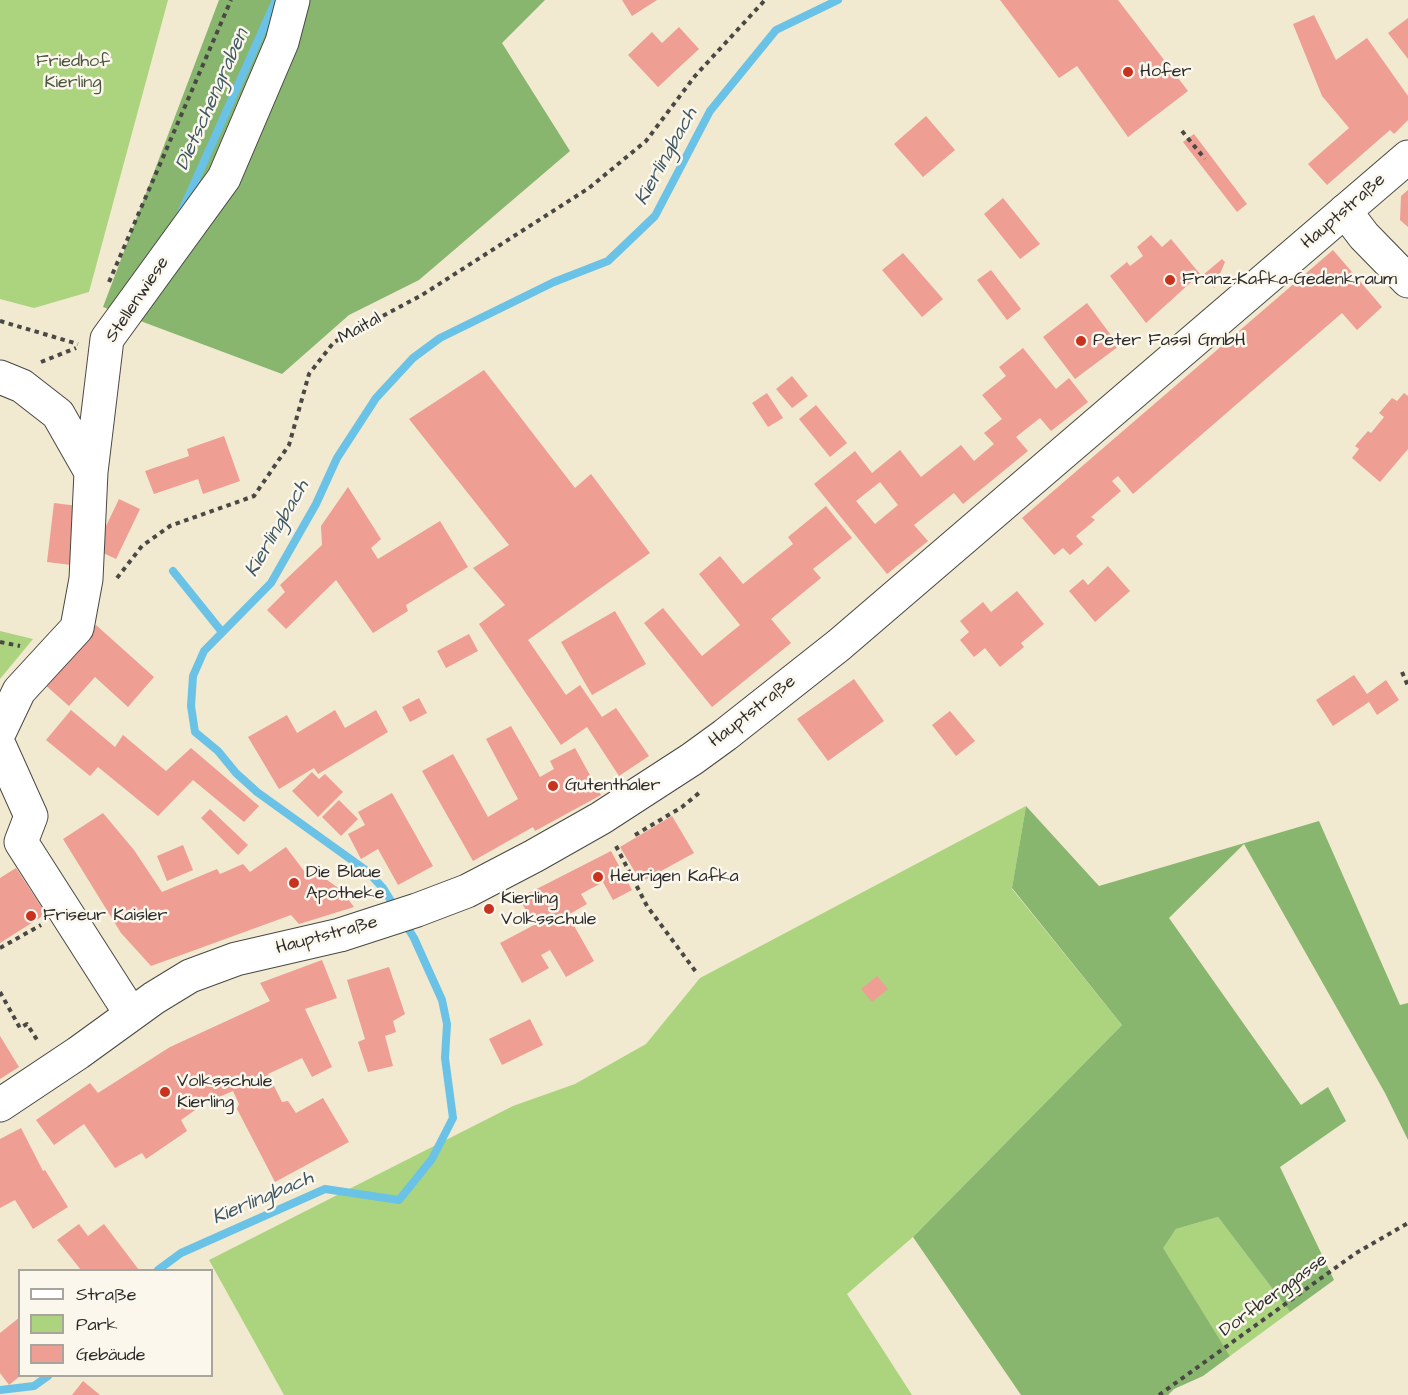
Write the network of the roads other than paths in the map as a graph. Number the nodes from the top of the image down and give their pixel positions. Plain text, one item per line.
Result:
1 (293, 0) edge
2 (1408, 157) edge
3 (1345, 211) junction
4 (1408, 281) edge
5 (0, 377) edge
6 (91, 472) junction
7 (0, 731) edge
8 (0, 747) edge
9 (11, 847) edge
10 (131, 1014) junction
11 (0, 1105) edge

1 - 6 main road, Stellenwiese
2 - 3 main road, Hauptstraße
3 - 4 main road
3 - 10 main road, Hauptstraße
5 - 6 main road
6 - 7 main road, Stellenwiese
8 - 9 main road
9 - 10 main road
10 - 11 main road, Hauptstraße

